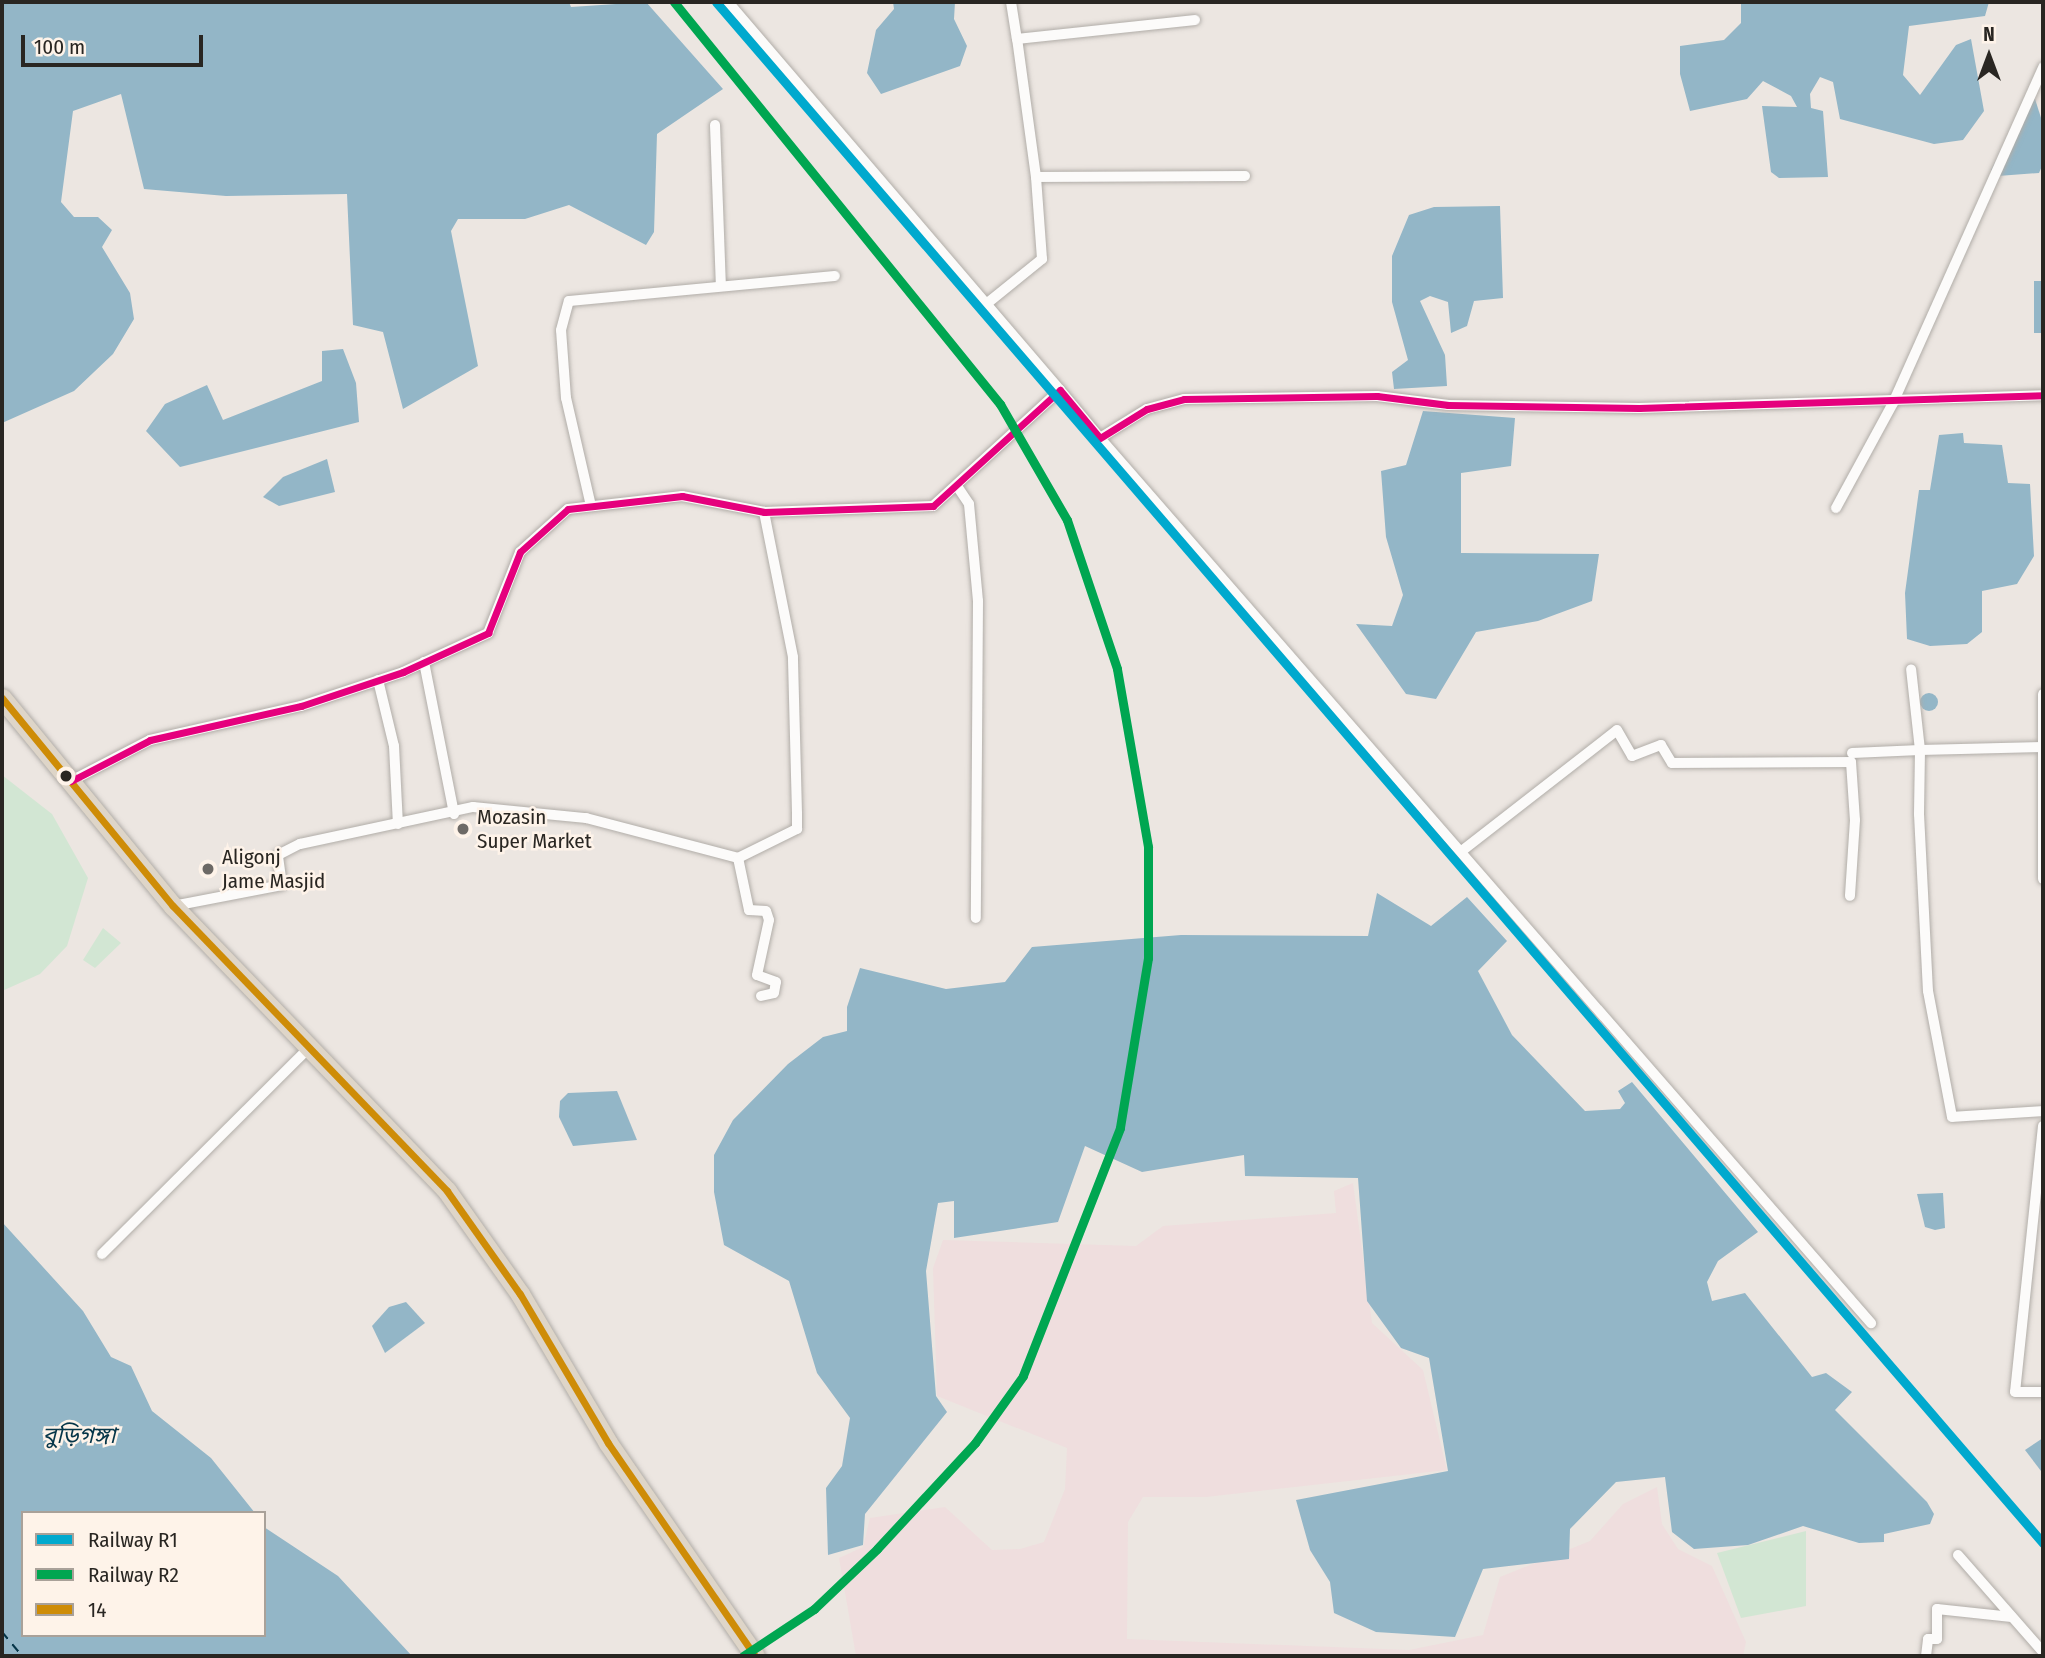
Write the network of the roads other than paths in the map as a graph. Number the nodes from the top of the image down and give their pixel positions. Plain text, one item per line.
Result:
1 (728, 2) edge
2 (1011, 2) edge
3 (1195, 20) dead end
4 (1017, 38) junction
5 (2043, 67) edge
6 (715, 125) dead end
7 (1245, 176) dead end
8 (1036, 177) junction
9 (835, 276) dead end
10 (721, 285) junction
11 (990, 301) junction
12 (1060, 390) junction
13 (2043, 395) edge
14 (1893, 403) junction
15 (1100, 438) junction
16 (959, 489) junction
17 (592, 506) junction
18 (1836, 508) dead end
19 (764, 512) junction
20 (424, 662) junction
21 (1911, 669) dead end
22 (379, 680) junction
23 (2043, 694) edge
24 (2, 698) edge
25 (2042, 747) edge
26 (1920, 750) junction
27 (1852, 753) dead end
28 (71, 781) junction
29 (454, 814) junction
30 (398, 824) junction
31 (1463, 850) junction
32 (738, 858) junction
33 (2043, 879) edge
34 (1850, 896) dead end
35 (173, 906) junction
36 (975, 918) dead end
37 (761, 996) dead end
38 (311, 1046) junction
39 (2043, 1111) edge
40 (2043, 1126) edge
41 (102, 1254) dead end
42 (1871, 1323) dead end
43 (2043, 1392) edge
44 (1958, 1555) dead end
45 (2012, 1617) junction
46 (2043, 1652) edge
47 (755, 1656) edge
48 (1926, 1656) edge

1 - 11 street
2 - 4 street
3 - 4 street
4 - 8 street
5 - 14 street
6 - 10 street
7 - 8 street
8 - 11 street
9 - 10 street
10 - 17 street
11 - 12 street
12 - 15 street
12 - 16 street
13 - 14 street
14 - 15 street
14 - 18 street
15 - 31 street
16 - 19 street
16 - 36 street
17 - 19 street
17 - 20 street
19 - 32 street
20 - 22 street
20 - 29 street
21 - 26 street
22 - 28 street
22 - 30 street
23 - 25 street
24 - 28 highway
25 - 26 street
25 - 33 street
26 - 27 street
26 - 39 street
28 - 35 highway
29 - 30 street
29 - 32 street
30 - 35 street
31 - 34 street
31 - 42 street
32 - 37 street
35 - 38 highway
38 - 41 street
38 - 47 highway
40 - 43 street
44 - 45 street
45 - 46 street
45 - 48 street

